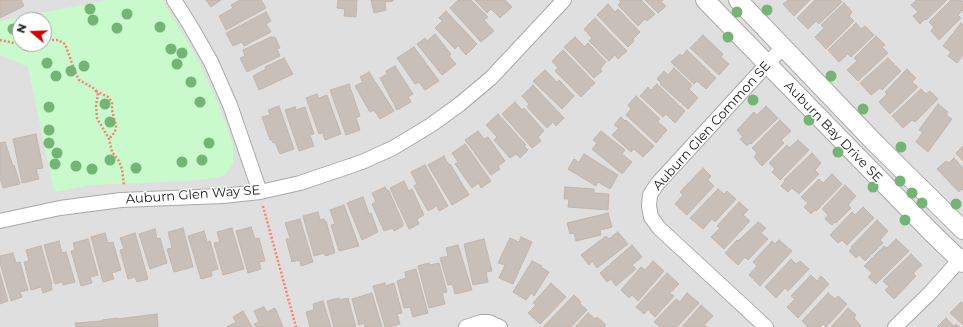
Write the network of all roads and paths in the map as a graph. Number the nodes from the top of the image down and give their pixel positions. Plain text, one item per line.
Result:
1 (174, 0) edge
2 (564, 0) edge
3 (705, 0) edge
4 (738, 0) edge
5 (0, 40) edge
6 (52, 40) edge
7 (12, 43) edge
8 (783, 47) junction
9 (767, 64) junction
10 (96, 91) junction
11 (109, 139) junction
12 (260, 192) junction
13 (126, 200) junction
14 (0, 221) edge
15 (963, 230) edge
16 (962, 260) edge
17 (296, 327) edge
18 (466, 327) edge
19 (500, 327) edge
20 (766, 327) edge
21 (895, 327) edge

1 - 12 street
2 - 12 street, Auburn Glen Way SE
3 - 9 street, Auburn Bay Drive SE
4 - 8 street, Auburn Bay Drive SE
5 - 7 path
6 - 10 path
8 - 9 street, Auburn Glen Common SE
8 - 15 street, Auburn Bay Drive SE
9 - 16 street, Auburn Bay Drive SE
9 - 20 street, Auburn Glen Common SE
10 - 11 path
10 - 11 path
11 - 13 path
12 - 13 street, Auburn Glen Way SE
12 - 17 path
13 - 14 street, Auburn Glen Way SE
16 - 21 street
18 - 19 street

